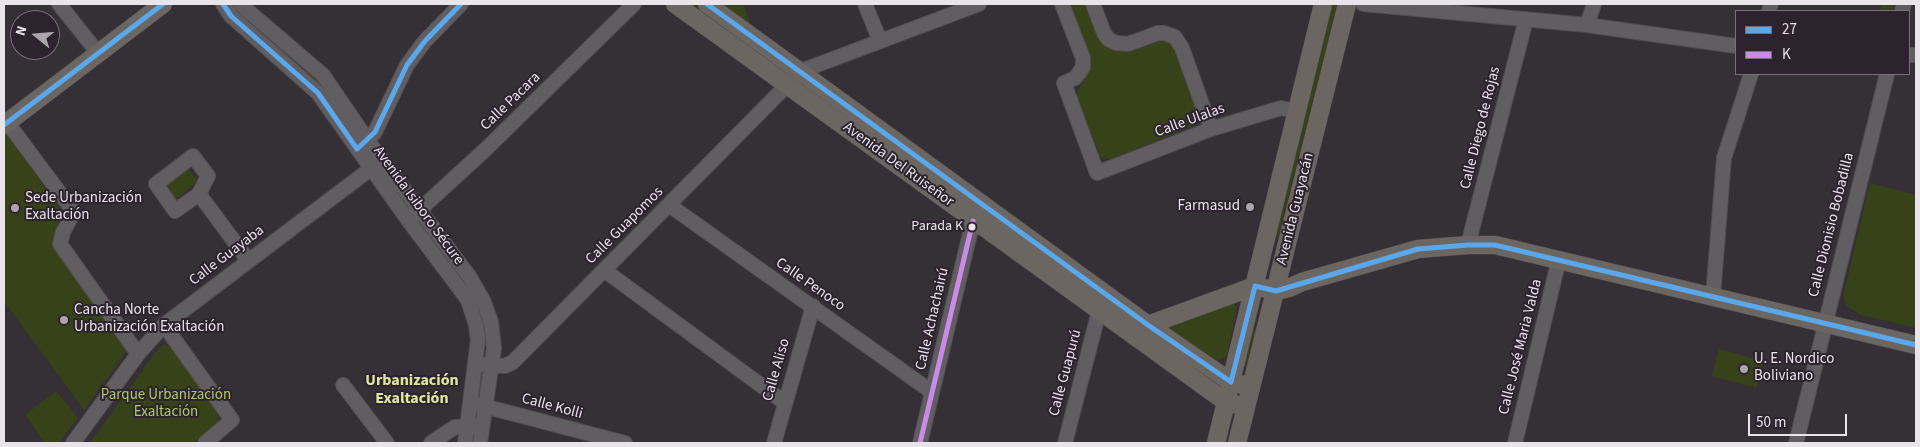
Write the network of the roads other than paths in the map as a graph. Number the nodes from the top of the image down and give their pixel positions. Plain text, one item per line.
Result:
1 (59, 4) edge
2 (163, 4) edge
3 (223, 4) edge
4 (240, 4) edge
5 (461, 4) edge
6 (634, 4) edge
7 (675, 4) edge
8 (707, 4) edge
9 (865, 4) edge
10 (979, 4) edge
11 (1062, 4) edge
12 (1093, 4) edge
13 (1323, 4) edge
14 (1346, 4) edge
15 (1363, 4) edge
16 (1594, 4) edge
17 (1484, 9) edge
18 (1526, 19) junction
19 (1587, 26) junction
20 (880, 41) junction
21 (1735, 46) edge
22 (98, 53) junction
23 (801, 71) junction
24 (1751, 75) edge
25 (1886, 75) edge
26 (788, 85) junction
27 (1296, 111) junction
28 (6, 124) edge
29 (1212, 129) junction
30 (363, 145) junction
31 (382, 160) junction
32 (371, 169) junction
33 (199, 194) dead end
34 (669, 205) junction
35 (984, 206) junction
36 (421, 209) junction
37 (408, 220) junction
38 (973, 221) junction
39 (1468, 244) junction
40 (1559, 259) junction
41 (248, 260) junction
42 (604, 270) junction
43 (1255, 286) junction
44 (1276, 290) junction
45 (1713, 296) junction
46 (813, 306) junction
47 (1099, 311) junction
48 (1825, 323) junction
49 (164, 325) junction
50 (1148, 325) junction
51 (1916, 345) edge
52 (138, 354) junction
53 (475, 364) junction
54 (491, 365) junction
55 (1231, 382) junction
56 (343, 385) dead end
57 (1251, 387) junction
58 (932, 392) junction
59 (470, 402) junction
60 (1226, 402) junction
61 (785, 403) junction
62 (484, 406) junction
63 (1246, 407) junction
64 (467, 425) junction
65 (482, 427) junction
66 (73, 443) edge
67 (205, 443) edge
68 (387, 443) edge
69 (431, 443) edge
70 (464, 443) edge
71 (480, 443) edge
72 (626, 443) edge
73 (774, 443) edge
74 (920, 443) edge
75 (1065, 443) edge
76 (1216, 443) edge
77 (1237, 443) edge
78 (1515, 443) edge
79 (1796, 443) edge

1 - 22 street
2 - 22 main road
3 - 30 street, Avenida Isiboro Sécure
4 - 30 street, Avenida Isiboro Sécure
5 - 30 street
6 - 36 street, Calle Pacara
7 - 26 main road, Avenida Del Ruiseñor
8 - 23 main road, Avenida Del Ruiseñor
9 - 20 street
10 - 20 street
11 - 29 street, Calle Ulalas
12 - 29 street
13 - 27 main road, Avenida Guayacán
14 - 44 main road, Avenida Guayacán
15 - 17 street
16 - 19 street
17 - 18 street
18 - 19 street
18 - 39 street, Calle Diego de Rojas
19 - 21 street
20 - 23 street
22 - 28 main road
23 - 26 street, Calle Guapomos
23 - 35 main road, Avenida Del Ruiseñor
24 - 45 street
25 - 48 street, Calle Dionisio Bobadilla
26 - 34 street, Calle Guapomos
26 - 38 main road, Avenida Del Ruiseñor
27 - 29 street, Calle Ulalas
27 - 43 main road, Avenida Guayacán
28 - 52 street
30 - 31 street, Avenida Isiboro Sécure
30 - 32 street, Avenida Isiboro Sécure
31 - 32 street, Calle Guayaba
31 - 36 street, Avenida Isiboro Sécure
32 - 37 street, Avenida Isiboro Sécure
32 - 41 street, Calle Guayaba
33 - 41 street
34 - 42 street, Calle Guapomos
34 - 46 street, Calle Penoco
35 - 38 street, Calle Achachairú
35 - 50 main road, Avenida Del Ruiseñor
36 - 37 street, Calle Pacara
36 - 54 street, Avenida Isiboro Sécure
37 - 53 street, Avenida Isiboro Sécure
38 - 47 main road, Avenida Del Ruiseñor
38 - 58 street, Calle Achachairú
39 - 40 main road
39 - 44 main road
40 - 45 main road
40 - 78 street, Calle José Maria Valda
41 - 49 street, Calle Guayaba
42 - 54 street, Calle Guapomos
42 - 61 street
43 - 44 main road
43 - 50 main road
43 - 55 main road, Avenida Guayacán
44 - 57 main road, Avenida Guayacán
45 - 48 main road
46 - 58 street, Calle Penoco
46 - 61 street, Calle Aliso
47 - 60 main road, Avenida Del Ruiseñor
47 - 75 street, Calle Guapurú
48 - 51 main road
48 - 79 street, Calle Dionisio Bobadilla
49 - 52 street, Calle Guayaba
49 - 67 street
50 - 55 main road, Avenida Del Ruiseñor
52 - 66 street, Calle Guayaba
53 - 54 street, Calle Guapomos
53 - 59 street, Avenida Isiboro Sécure
54 - 62 street, Avenida Isiboro Sécure
55 - 57 main road, Avenida Del Ruiseñor
55 - 60 main road, Avenida Guayacán
56 - 68 street
57 - 63 main road, Avenida Guayacán
58 - 74 street, Calle Achachairú
59 - 62 street, Calle Kolli
59 - 64 street, Avenida Isiboro Sécure
60 - 63 main road, Avenida Del Ruiseñor
60 - 76 main road, Avenida Guayacán
61 - 73 street, Calle Aliso
62 - 65 street, Avenida Isiboro Sécure
62 - 72 street, Calle Kolli
63 - 77 main road, Avenida Guayacán
64 - 65 street
64 - 69 street
64 - 70 street, Avenida Isiboro Sécure
65 - 71 street, Avenida Isiboro Sécure

